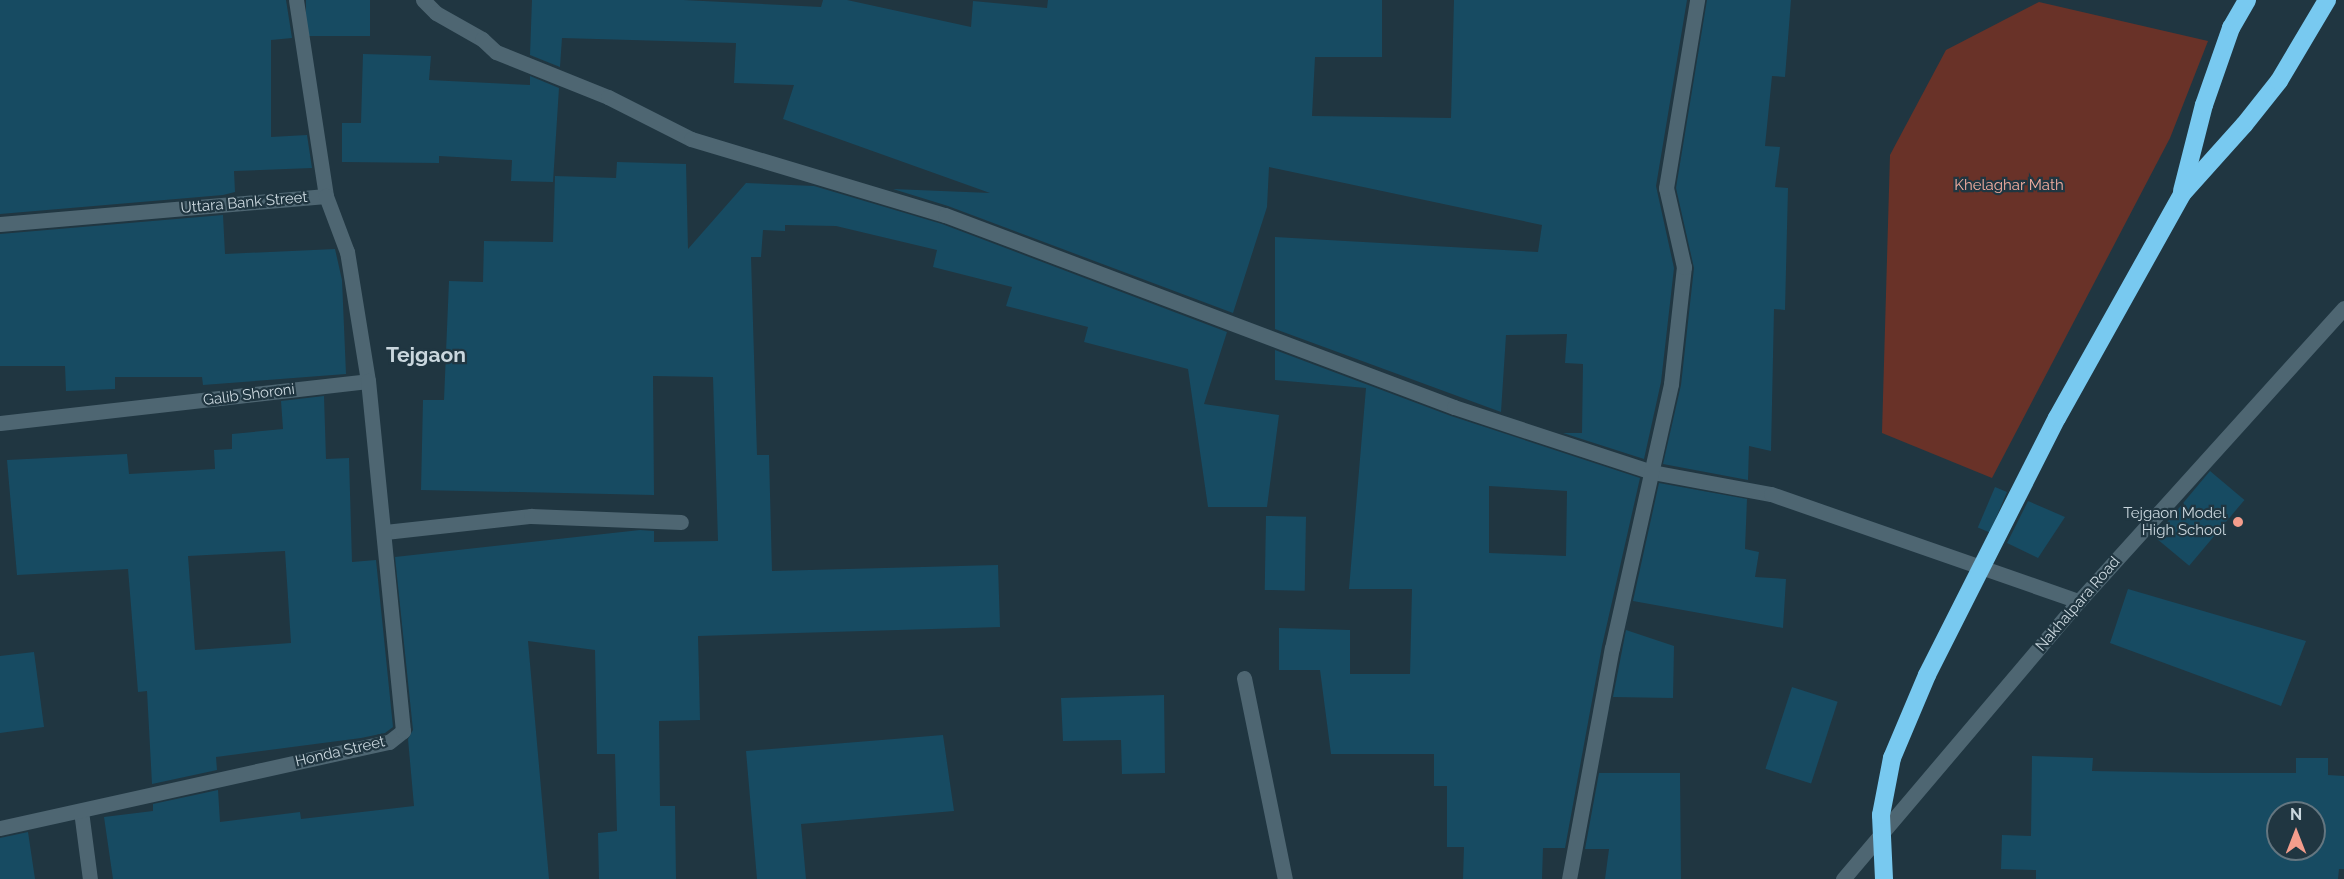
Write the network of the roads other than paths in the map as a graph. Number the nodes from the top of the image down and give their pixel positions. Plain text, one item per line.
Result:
1 (296, 0) edge
2 (423, 0) edge
3 (1697, 0) edge
4 (2247, 0) edge
5 (2327, 0) edge
6 (2181, 194) junction
7 (327, 196) junction
8 (0, 224) edge
9 (2344, 308) edge
10 (368, 381) junction
11 (0, 423) edge
12 (1652, 472) junction
13 (681, 522) dead end
14 (385, 532) junction
15 (2079, 601) junction
16 (1244, 678) dead end
17 (81, 812) junction
18 (0, 828) edge
19 (90, 879) edge
20 (1285, 879) edge
21 (1569, 879) edge
22 (1843, 879) edge
23 (1884, 879) edge

1 - 7 street, Uttara Bank Street
2 - 12 street
3 - 12 street
4 - 6 highway
5 - 6 highway
6 - 23 highway
7 - 8 street, Uttara Bank Street
7 - 10 street
9 - 15 street, Nakhalpara Road
10 - 11 street, Galib Shoroni
10 - 14 street, Honda Street
12 - 15 street
12 - 21 street
13 - 14 street
14 - 17 street, Honda Street
15 - 22 street, Nakhalpara Road
16 - 20 street
17 - 18 street, Honda Street
17 - 19 street

